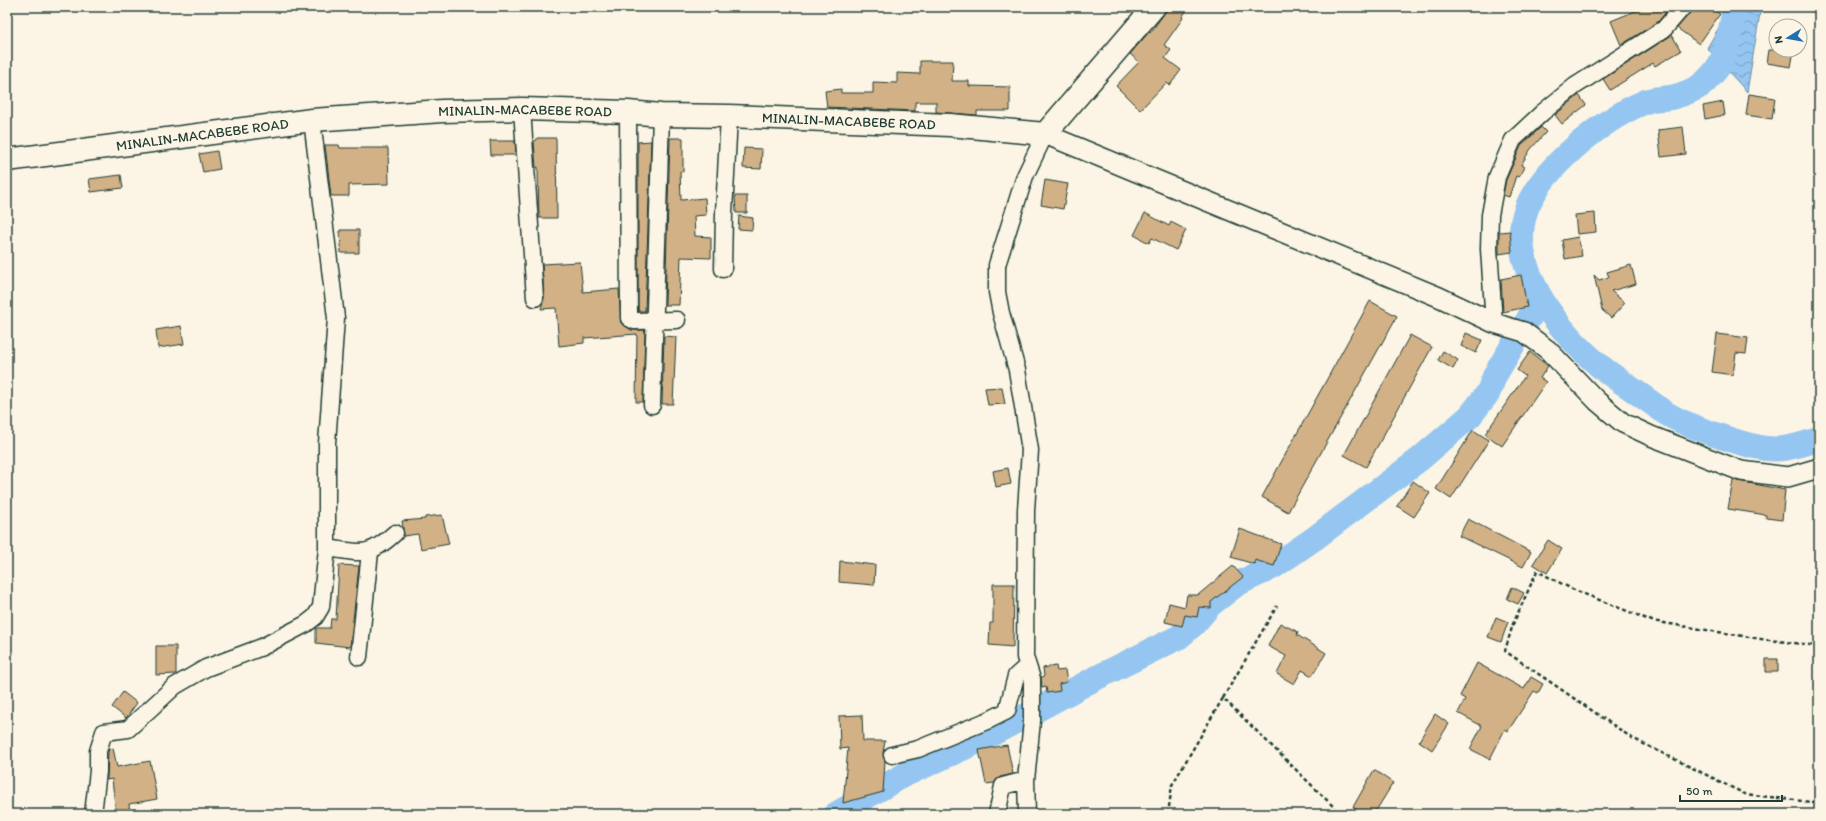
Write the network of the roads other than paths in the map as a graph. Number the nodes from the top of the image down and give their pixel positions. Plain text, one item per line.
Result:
1 (1154, 7) edge
2 (1683, 7) edge
3 (522, 109) junction
4 (628, 112) junction
5 (661, 116) junction
6 (729, 116) junction
7 (312, 120) junction
8 (1045, 134) junction
9 (7, 160) edge
10 (723, 269) dead end
11 (534, 298) dead end
12 (677, 320) dead end
13 (655, 321) junction
14 (1494, 323) junction
15 (652, 405) dead end
16 (1819, 468) edge
17 (395, 534) dead end
18 (327, 548) junction
19 (370, 552) junction
20 (359, 657) dead end
21 (1030, 672) junction
22 (892, 755) dead end
23 (1026, 780) junction
24 (93, 814) edge
25 (997, 814) edge
26 (1027, 814) edge

1 - 8 main road
2 - 14 street
3 - 4 main road, MINALIN-MACABEBE ROAD
3 - 7 main road, MINALIN-MACABEBE ROAD
3 - 11 street
4 - 5 main road, MINALIN-MACABEBE ROAD
4 - 13 street
5 - 6 main road, MINALIN-MACABEBE ROAD
5 - 13 street
6 - 8 main road, MINALIN-MACABEBE ROAD
6 - 10 street
7 - 9 main road, MINALIN-MACABEBE ROAD
7 - 18 street
8 - 14 street
8 - 21 street
12 - 13 street
13 - 15 street
14 - 16 street
17 - 19 street
18 - 19 street
18 - 24 street
19 - 20 street
21 - 22 street
21 - 23 street
23 - 25 street
23 - 26 street

